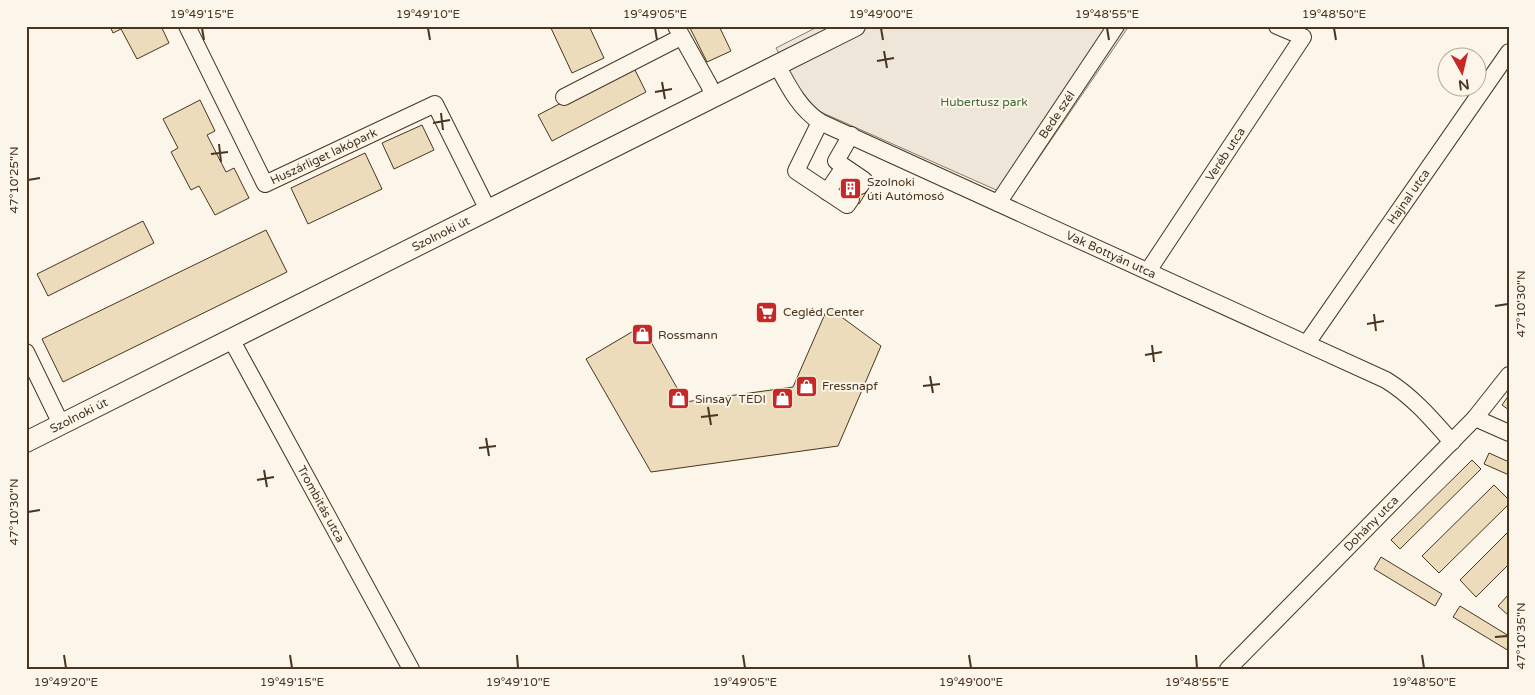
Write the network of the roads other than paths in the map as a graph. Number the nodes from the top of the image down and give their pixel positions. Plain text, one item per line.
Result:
1 (187, 26) edge
2 (855, 26) edge
3 (1116, 26) edge
4 (1277, 26) edge
5 (679, 31) edge
6 (1509, 52) edge
7 (777, 66) junction
8 (564, 97) dead end
9 (714, 97) junction
10 (820, 122) junction
11 (851, 135) junction
12 (998, 203) junction
13 (488, 210) junction
14 (1148, 270) junction
15 (231, 339) junction
16 (1307, 343) junction
17 (26, 352) edge
18 (1509, 374) edge
19 (1475, 418) junction
20 (61, 424) junction
21 (1509, 433) edge
22 (26, 442) edge
23 (1452, 442) junction
24 (411, 669) edge
25 (1228, 669) edge

1 - 13 street, Huszárliget lakópark
2 - 7 main road, Szolnoki út
3 - 12 street, Bede szél
4 - 14 street, Veréb utca
5 - 8 street
5 - 9 street
6 - 16 street, Hajnal utca
7 - 9 main road, Szolnoki út
7 - 10 street, Vak Bottyán utca
9 - 13 main road, Szolnoki út
10 - 11 street, Vak Bottyán utca
10 - 11 street
11 - 12 street, Vak Bottyán utca
12 - 14 street, Vak Bottyán utca
13 - 15 main road, Szolnoki út
14 - 16 street, Vak Bottyán utca
15 - 20 main road, Szolnoki út
15 - 24 street, Trombitás utca
16 - 23 street, Vak Bottyán utca
17 - 20 street
18 - 19 street, Dohány utca
19 - 21 street
19 - 23 street, Dohány utca
20 - 22 main road, Szolnoki út
23 - 25 street, Dohány utca

